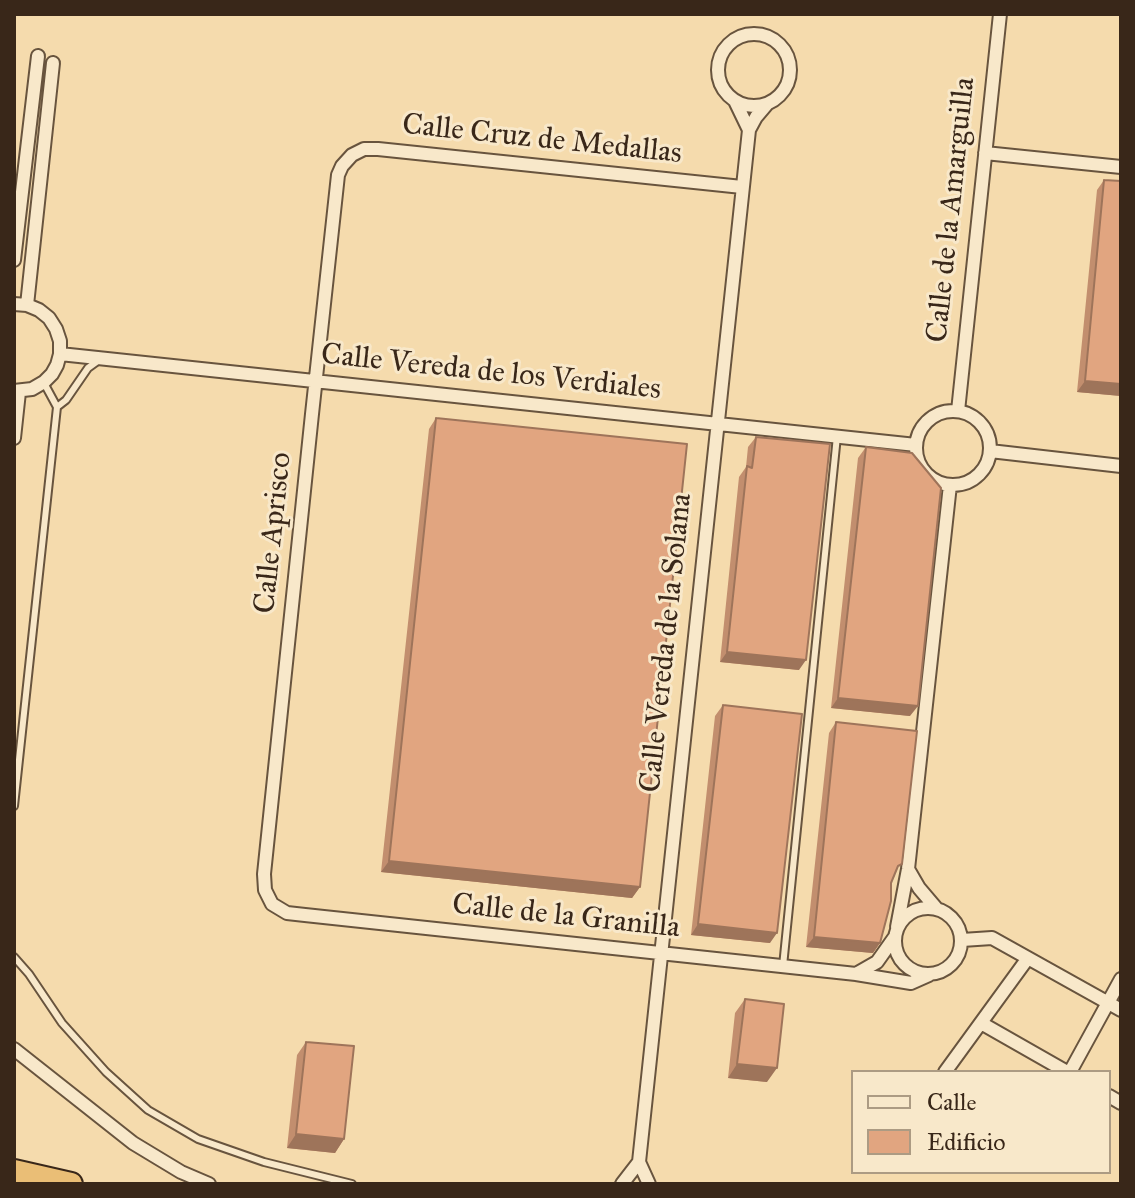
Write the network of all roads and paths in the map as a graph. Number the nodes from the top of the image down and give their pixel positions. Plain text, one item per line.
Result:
1 (1000, 14) edge
2 (38, 56) dead end
3 (53, 63) dead end
4 (735, 101) junction
5 (768, 103) junction
6 (749, 130) junction
7 (985, 153) junction
8 (342, 166) joint
9 (1121, 167) edge
10 (742, 187) junction
11 (14, 260) edge
12 (21, 305) edge
13 (60, 354) junction
14 (102, 358) junction
15 (316, 381) junction
16 (44, 382) junction
17 (16, 391) edge
18 (57, 407) junction
19 (958, 411) junction
20 (717, 423) junction
21 (837, 436) junction
22 (14, 438) edge
23 (916, 445) junction
24 (990, 451) junction
25 (1121, 466) edge
26 (950, 485) junction
27 (14, 806) edge
28 (908, 869) junction
29 (272, 904) joint
30 (936, 908) junction
31 (896, 932) junction
32 (962, 940) junction
33 (661, 952) junction
34 (14, 957) edge
35 (1028, 958) junction
36 (783, 966) junction
37 (856, 974) junction
38 (932, 974) junction
39 (1121, 979) edge
40 (1108, 1003) junction
41 (1121, 1010) edge
42 (981, 1023) junction
43 (14, 1049) edge
44 (946, 1070) edge
45 (1064, 1070) edge
46 (1069, 1070) edge
47 (639, 1162) junction
48 (14, 1171) edge
49 (71, 1184) edge
50 (209, 1184) edge
51 (352, 1184) edge
52 (622, 1184) edge
53 (649, 1184) edge

1 - 7 street, Calle de la Amarguilla
2 - 11 street
3 - 12 street
4 - 5 street
4 - 5 street
4 - 6 street
5 - 6 street, Calle Vereda de la Solana
6 - 10 street, Calle Vereda de la Solana
7 - 9 street
7 - 19 street, Calle de la Amarguilla
8 - 10 street, Calle Cruz de Medallas
8 - 15 street, Calle Aprisco
10 - 20 street, Calle Vereda de la Solana
12 - 13 street
13 - 14 street, Calle Vereda de los Verdiales
13 - 16 street
14 - 15 street, Calle Vereda de los Verdiales
14 - 18 lane
15 - 20 street, Calle Vereda de los Verdiales
15 - 29 street, Calle Aprisco
16 - 17 street
16 - 18 lane
17 - 22 street
18 - 27 lane
19 - 23 street
19 - 24 street
20 - 21 street, Calle Vereda de los Verdiales
20 - 33 street, Calle Vereda de la Solana
21 - 23 street, Calle Vereda de los Verdiales
21 - 36 lane
23 - 26 street
24 - 25 street
24 - 26 street
26 - 28 street
28 - 30 street
28 - 31 street
29 - 33 street, Calle de la Granilla
30 - 31 street
30 - 32 street
31 - 37 street
31 - 38 street
32 - 35 street
32 - 38 street
33 - 36 street, Calle de la Granilla
33 - 47 street, Calle Vereda de la Solana
34 - 51 lane
35 - 40 street
35 - 42 street
36 - 37 street, Calle de la Granilla
37 - 38 street, Calle de la Granilla
39 - 40 street
40 - 41 street
40 - 46 street
42 - 44 street
42 - 45 street
43 - 50 street
47 - 52 street
47 - 53 street
48 - 49 highway

